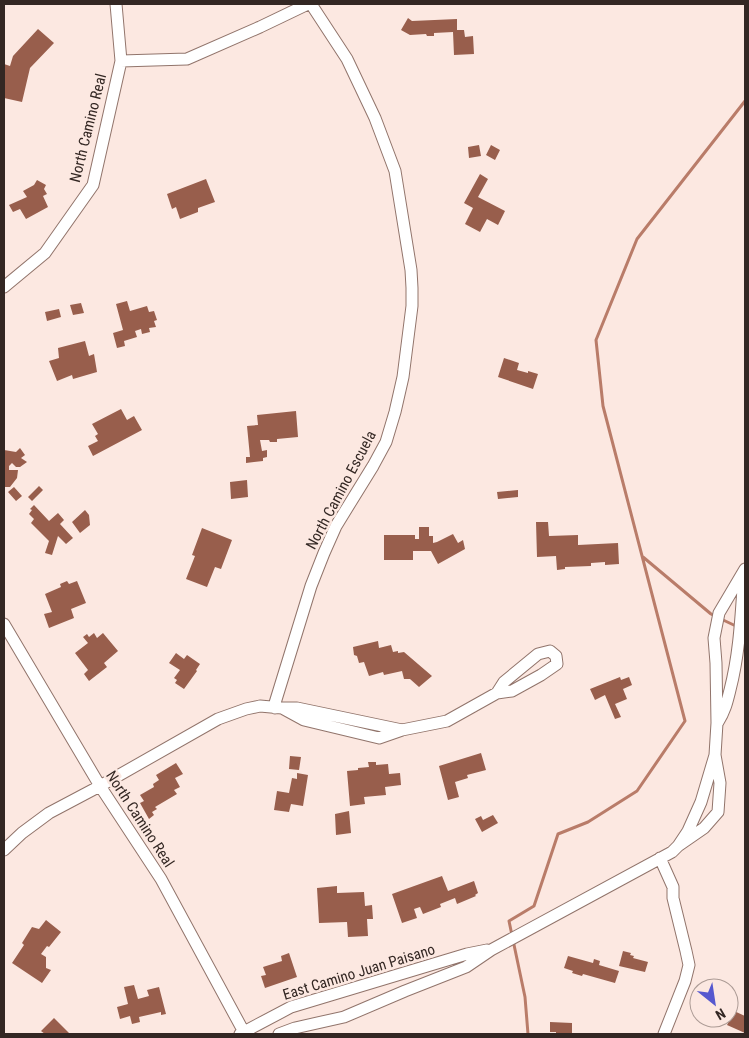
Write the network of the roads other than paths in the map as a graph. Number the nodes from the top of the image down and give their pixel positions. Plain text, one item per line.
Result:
1 (116, 4) edge
2 (310, 4) edge
3 (121, 61) junction
4 (4, 287) edge
5 (745, 570) edge
6 (4, 624) edge
7 (497, 693) junction
8 (278, 708) junction
9 (717, 723) junction
10 (715, 755) junction
11 (100, 786) junction
12 (678, 846) junction
13 (4, 850) edge
14 (660, 858) junction
15 (492, 950) junction
16 (243, 1034) edge
17 (279, 1034) edge
18 (664, 1034) edge

1 - 3 street, North Camino Real
2 - 3 street
2 - 8 street, North Camino Escuela
3 - 4 street, North Camino Real
5 - 9 street
5 - 9 street, East Camino Juan Paisano
6 - 11 street, North Camino Real
7 - 7 street
7 - 8 street
8 - 11 street
9 - 10 street, East Camino Juan Paisano
10 - 12 street, East Camino Juan Paisano
10 - 12 street, East Camino Juan Paisano
11 - 13 street
11 - 16 street, North Camino Real
12 - 14 street, East Camino Juan Paisano
14 - 15 street, East Camino Juan Paisano
14 - 18 street
15 - 16 street, East Camino Juan Paisano
15 - 17 street, East Camino Juan Paisano

